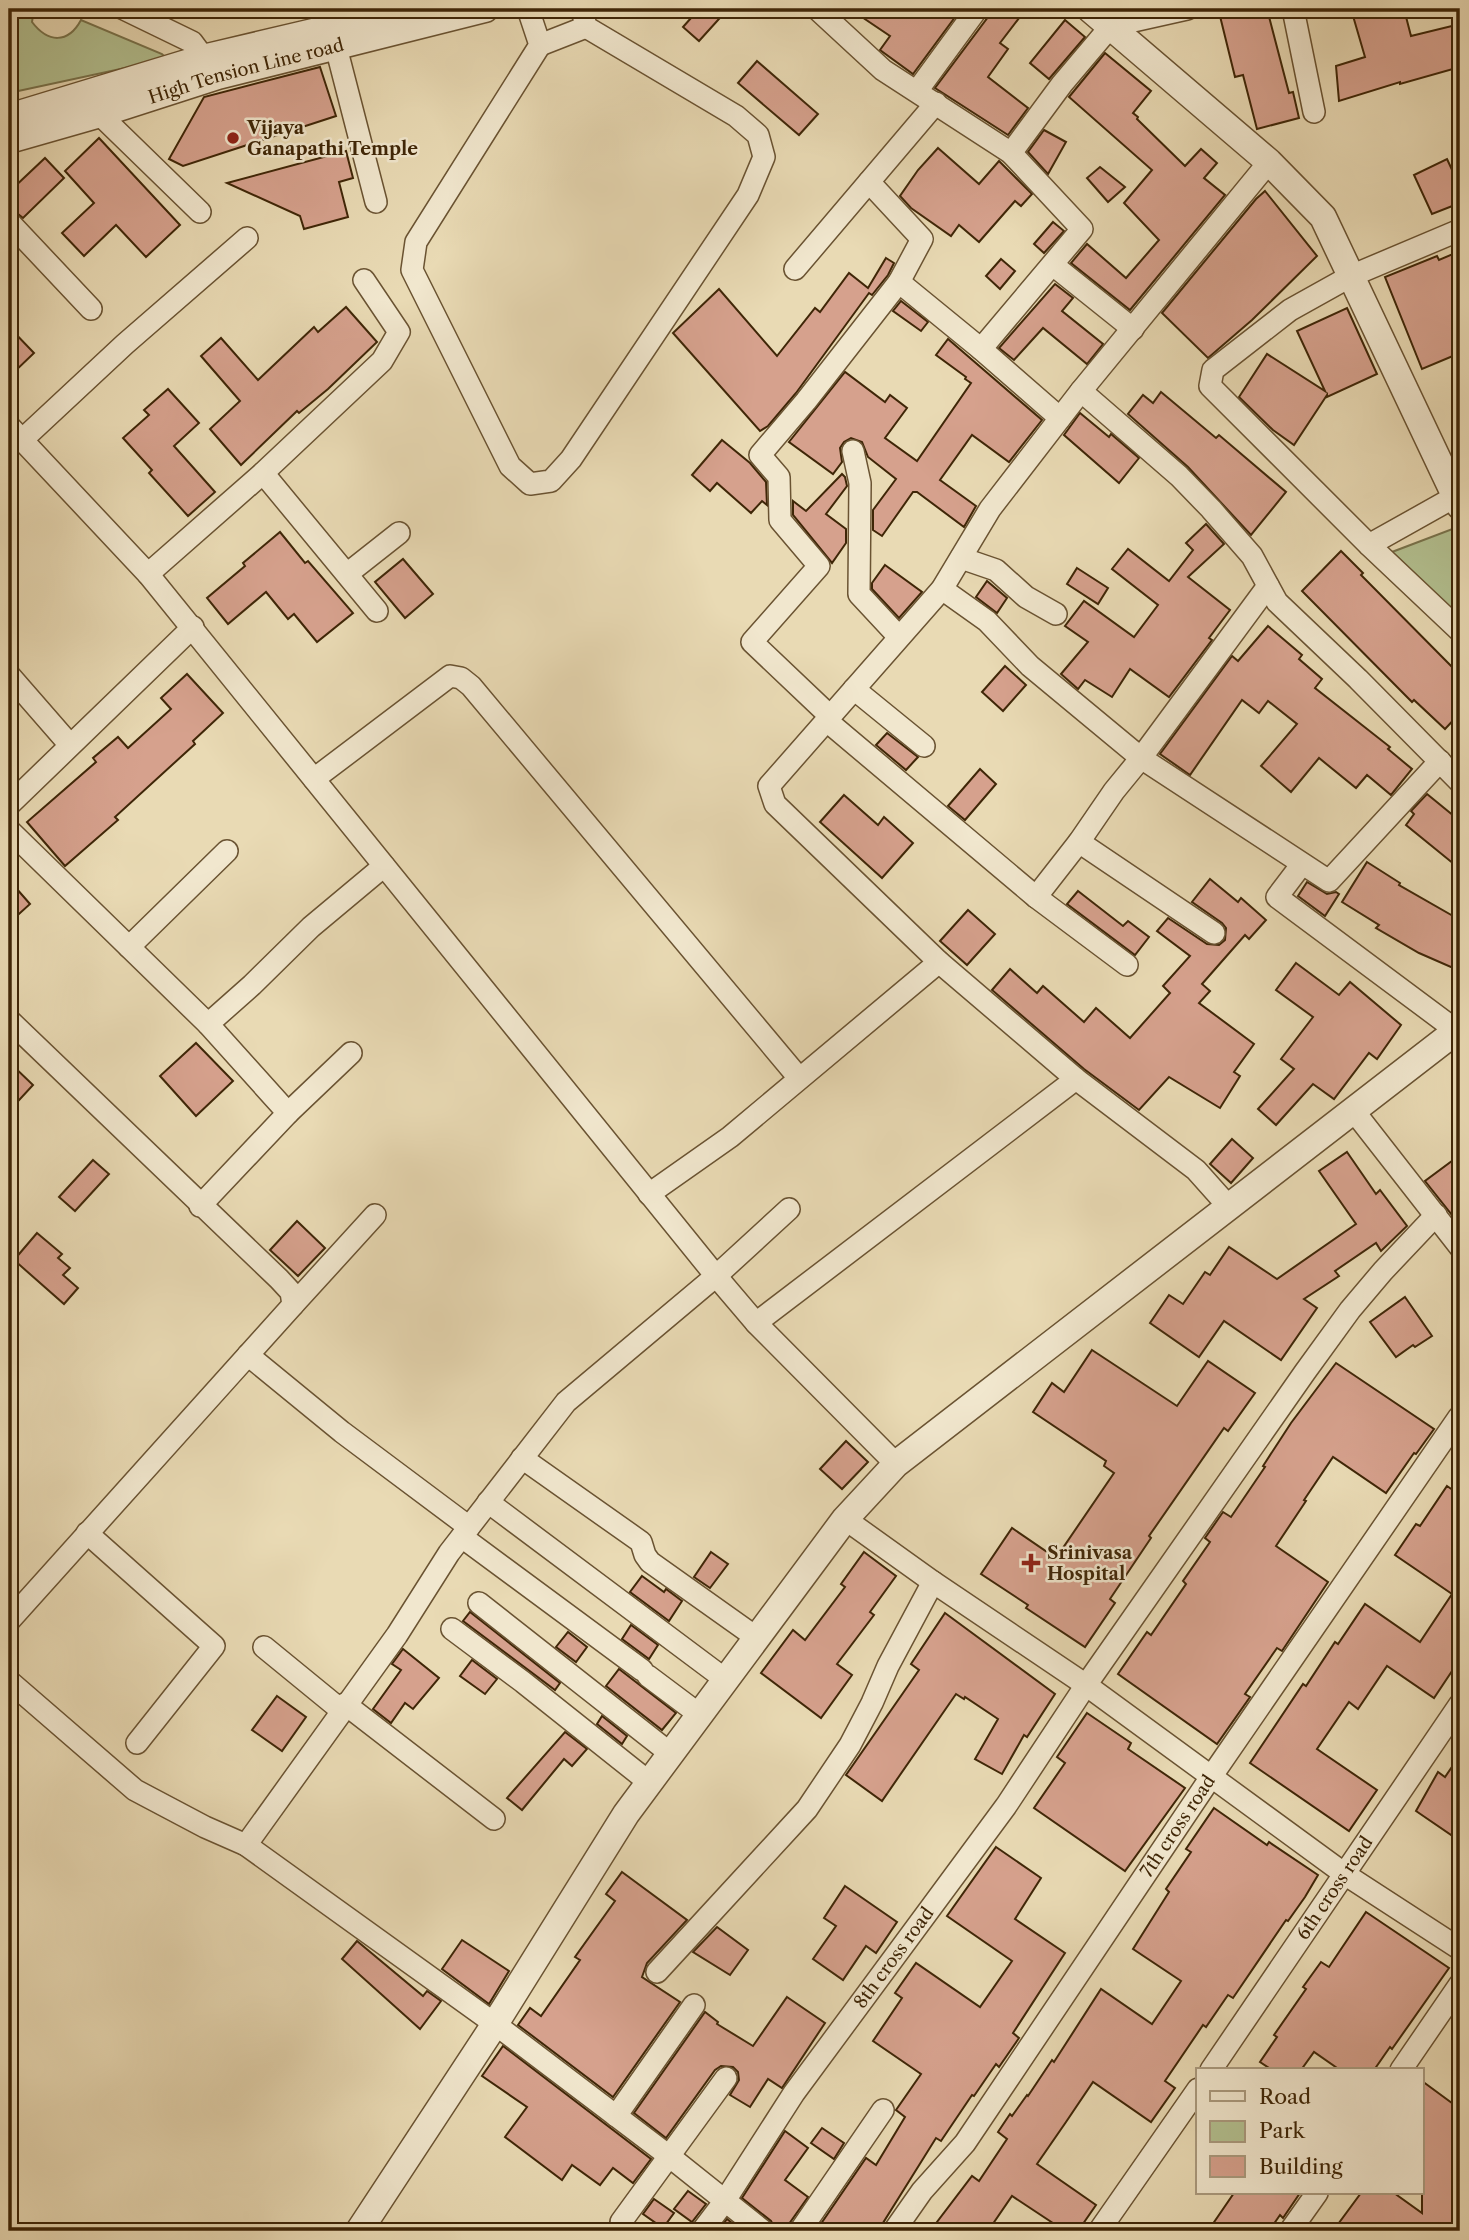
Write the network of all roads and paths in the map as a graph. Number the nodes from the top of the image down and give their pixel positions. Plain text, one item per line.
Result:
1 (124, 9) edge
2 (395, 9) edge
3 (485, 9) edge
4 (528, 9) edge
5 (817, 9) edge
6 (977, 9) edge
7 (1090, 9) edge
8 (1186, 9) edge
9 (1293, 9) edge
10 (584, 18) edge
11 (1111, 26) junction
12 (331, 38) junction
13 (540, 45) junction
14 (210, 67) junction
15 (917, 91) junction
16 (81, 96) junction
17 (936, 103) junction
18 (1314, 112) dead end
19 (100, 114) junction
20 (9, 117) edge
21 (9, 140) edge
22 (1011, 153) junction
23 (1269, 162) junction
24 (869, 182) junction
25 (376, 202) dead end
26 (200, 212) dead end
27 (9, 222) edge
28 (1460, 230) edge
29 (247, 237) dead end
30 (1053, 265) junction
31 (795, 269) dead end
32 (1351, 276) junction
33 (364, 280) dead end
34 (899, 282) junction
35 (91, 309) dead end
36 (1133, 329) junction
37 (981, 349) junction
38 (1081, 391) junction
39 (1060, 418) junction
40 (15, 433) edge
41 (853, 451) dead end
42 (263, 473) junction
43 (1459, 498) edge
44 (399, 533) dead end
45 (1369, 545) junction
46 (961, 558) junction
47 (148, 574) junction
48 (347, 574) junction
49 (1268, 586) junction
50 (943, 589) junction
51 (377, 611) dead end
52 (1056, 614) dead end
53 (193, 627) junction
54 (1460, 631) edge
55 (899, 637) junction
56 (9, 675) edge
57 (855, 689) junction
58 (829, 719) junction
59 (70, 745) junction
60 (924, 746) dead end
61 (1141, 758) junction
62 (1440, 761) junction
63 (314, 779) junction
64 (1460, 782) edge
65 (9, 805) edge
66 (9, 830) edge
67 (1079, 842) junction
68 (227, 851) dead end
69 (1303, 864) junction
70 (384, 866) junction
71 (1036, 897) junction
72 (1214, 933) dead end
73 (129, 947) junction
74 (939, 962) junction
75 (1127, 965) dead end
76 (9, 1020) edge
77 (208, 1024) junction
78 (1458, 1029) edge
79 (351, 1053) dead end
80 (799, 1078) junction
81 (1076, 1079) junction
82 (1353, 1110) junction
83 (288, 1113) junction
84 (649, 1194) junction
85 (200, 1206) junction
86 (1229, 1206) junction
87 (789, 1209) dead end
88 (374, 1215) dead end
89 (1436, 1215) junction
90 (1460, 1247) edge
91 (716, 1276) junction
92 (293, 1305) junction
93 (756, 1323) junction
94 (248, 1356) junction
95 (1459, 1417) edge
96 (523, 1458) junction
97 (896, 1464) junction
98 (488, 1502) junction
99 (845, 1519) junction
100 (87, 1532) junction
101 (466, 1532) junction
102 (933, 1582) junction
103 (479, 1603) dead end
104 (9, 1621) edge
105 (452, 1629) dead end
106 (757, 1638) junction
107 (264, 1647) dead end
108 (726, 1680) junction
109 (9, 1681) edge
110 (1086, 1685) junction
111 (1460, 1704) edge
112 (343, 1707) junction
113 (700, 1715) junction
114 (137, 1743) dead end
115 (671, 1754) junction
116 (1211, 1777) junction
117 (650, 1783) junction
118 (494, 1819) dead end
119 (246, 1845) junction
120 (1346, 1875) junction
121 (1460, 1949) edge
122 (657, 1972) dead end
123 (1460, 1984) edge
124 (694, 2005) dead end
125 (495, 2024) junction
126 (1212, 2068) edge
127 (1402, 2068) edge
128 (726, 2078) dead end
129 (1196, 2092) edge
130 (883, 2110) dead end
131 (616, 2116) junction
132 (669, 2156) junction
133 (1316, 2194) edge
134 (724, 2202) junction
135 (621, 2222) dead end
136 (359, 2231) edge
137 (702, 2231) edge
138 (763, 2231) edge
139 (800, 2231) edge
140 (894, 2231) edge
141 (1099, 2231) edge
142 (1290, 2231) edge

1 - 14 street
2 - 12 street, High Tension Line road
3 - 12 street, High Tension Line road
4 - 13 street
5 - 15 street
6 - 15 street
7 - 11 street
8 - 11 street
9 - 18 street
10 - 13 street
10 - 13 street
11 - 22 street
11 - 23 street
12 - 14 street, High Tension Line road
12 - 25 street
14 - 16 street, High Tension Line road
14 - 19 street, High Tension Line road
15 - 17 street
16 - 19 street
16 - 20 street, High Tension Line road
17 - 22 street
17 - 24 street
19 - 21 street, High Tension Line road
19 - 26 street
22 - 30 street
23 - 32 street
23 - 36 street
24 - 31 street
24 - 34 street
27 - 35 street
28 - 32 street
29 - 40 street
30 - 36 street
30 - 37 street
32 - 43 street
32 - 45 street
33 - 42 street
34 - 37 street
34 - 58 street
36 - 38 street
37 - 39 street
38 - 39 street
38 - 49 street
39 - 46 street
40 - 47 street
41 - 55 street
42 - 47 street
42 - 48 street
43 - 45 street
44 - 48 street
45 - 54 street
46 - 50 street
46 - 52 street
47 - 53 street
48 - 51 street
49 - 61 street
49 - 62 street
50 - 55 street
50 - 61 street
53 - 59 street
53 - 63 street
55 - 57 street
56 - 59 street
57 - 58 street
57 - 60 street
58 - 71 street
58 - 74 street
59 - 65 street
61 - 67 street
61 - 69 street
62 - 64 street
62 - 69 street
63 - 70 street
63 - 80 street
66 - 73 street
67 - 71 street
67 - 72 street
68 - 73 street
69 - 78 street
70 - 77 street
70 - 84 street
71 - 75 street
73 - 77 street
74 - 80 street
74 - 81 street
76 - 85 street
77 - 83 street
78 - 82 street
79 - 83 street
80 - 84 street
81 - 86 street
81 - 93 street
82 - 86 street
82 - 89 street
83 - 85 street
84 - 91 street
85 - 92 street
86 - 97 street
87 - 91 street
88 - 92 street
89 - 90 street
89 - 110 street, 8th cross road
91 - 93 street
91 - 96 street
92 - 94 street
93 - 97 street
94 - 100 street
94 - 101 street
95 - 116 street, 7th cross road
96 - 98 street
96 - 106 street
97 - 99 street
98 - 101 street
98 - 108 street
99 - 102 street
99 - 106 street
100 - 104 street
100 - 114 street
101 - 112 street
101 - 113 street
102 - 110 street
102 - 122 street
103 - 115 street
105 - 117 street
106 - 108 street
107 - 112 street
108 - 113 street
109 - 119 street
110 - 116 street
110 - 134 street, 8th cross road
111 - 120 street, 6th cross road
112 - 118 street
112 - 119 street
113 - 115 street
115 - 117 street
116 - 120 street
116 - 140 street, 7th cross road
117 - 125 street
119 - 125 street
120 - 121 street
120 - 126 street, 6th cross road
123 - 127 street
124 - 131 street
125 - 131 street
125 - 136 street
128 - 132 street
129 - 141 street
130 - 139 street
131 - 132 street
132 - 134 street
132 - 135 street
133 - 142 street
134 - 137 street, 8th cross road
134 - 138 street

